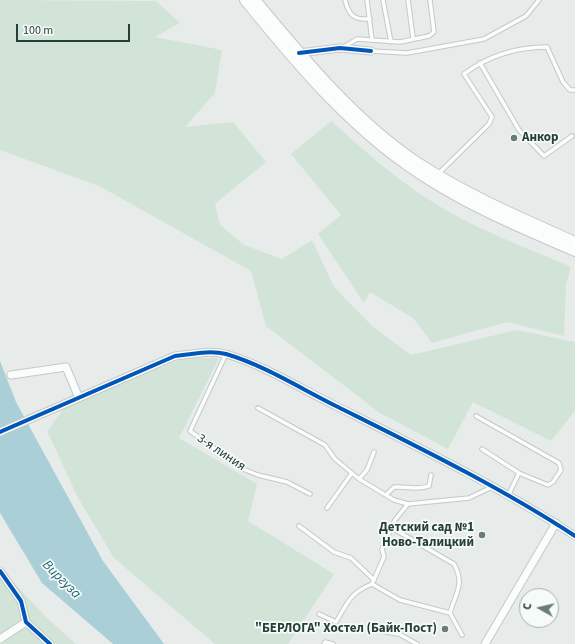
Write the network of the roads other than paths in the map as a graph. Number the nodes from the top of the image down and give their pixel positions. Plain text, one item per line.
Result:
1 (245, 0) edge
2 (255, 0) edge
3 (344, 0) edge
4 (367, 0) edge
5 (383, 0) edge
6 (408, 0) edge
7 (430, 0) edge
8 (539, 0) edge
9 (370, 19) junction
10 (413, 38) junction
11 (372, 40) junction
12 (391, 42) junction
13 (342, 48) junction
14 (371, 51) joint
15 (299, 53) junction
16 (480, 63) junction
17 (575, 90) edge
18 (572, 136) dead end
19 (437, 174) junction
20 (575, 242) edge
21 (575, 251) edge
22 (226, 354) junction
23 (11, 375) dead end
24 (79, 398) junction
25 (258, 408) dead end
26 (476, 416) dead end
27 (0, 432) edge
28 (482, 449) dead end
29 (374, 452) dead end
30 (352, 473) junction
31 (519, 473) junction
32 (431, 475) dead end
33 (360, 479) junction
34 (492, 487) junction
35 (310, 494) dead end
36 (386, 495) junction
37 (508, 496) junction
38 (408, 504) junction
39 (327, 508) dead end
40 (556, 523) junction
41 (299, 526) dead end
42 (392, 528) junction
43 (575, 536) edge
44 (0, 571) edge
45 (373, 582) junction
46 (450, 613) junction
47 (320, 614) dead end
48 (26, 622) junction
49 (386, 632) dead end
50 (462, 635) dead end
51 (0, 639) edge
52 (50, 644) edge
53 (324, 644) edge
54 (333, 644) edge
55 (417, 644) edge
56 (486, 644) edge

1 - 21 main road
2 - 15 main road
3 - 9 lane
4 - 9 lane
5 - 12 lane
6 - 10 lane
7 - 10 lane
8 - 14 lane
9 - 11 lane
10 - 12 lane
11 - 12 lane
11 - 13 lane
13 - 14 street
13 - 15 street
15 - 19 main road
16 - 17 lane
16 - 18 lane
16 - 19 lane
19 - 20 main road
22 - 24 street
22 - 34 street
22 - 35 lane, 3-я линия
23 - 24 street
24 - 27 street
25 - 30 lane
26 - 31 lane
28 - 31 lane
29 - 33 lane
30 - 33 lane
30 - 39 lane
31 - 37 lane
32 - 36 lane
33 - 36 lane
34 - 37 street
34 - 38 lane
36 - 38 lane
37 - 40 street
38 - 42 lane
40 - 43 street
40 - 56 street
41 - 45 lane
42 - 45 lane
42 - 46 lane
44 - 48 street
45 - 46 lane
45 - 47 lane
46 - 50 lane
48 - 51 street
48 - 52 street
49 - 55 lane
53 - 54 lane

